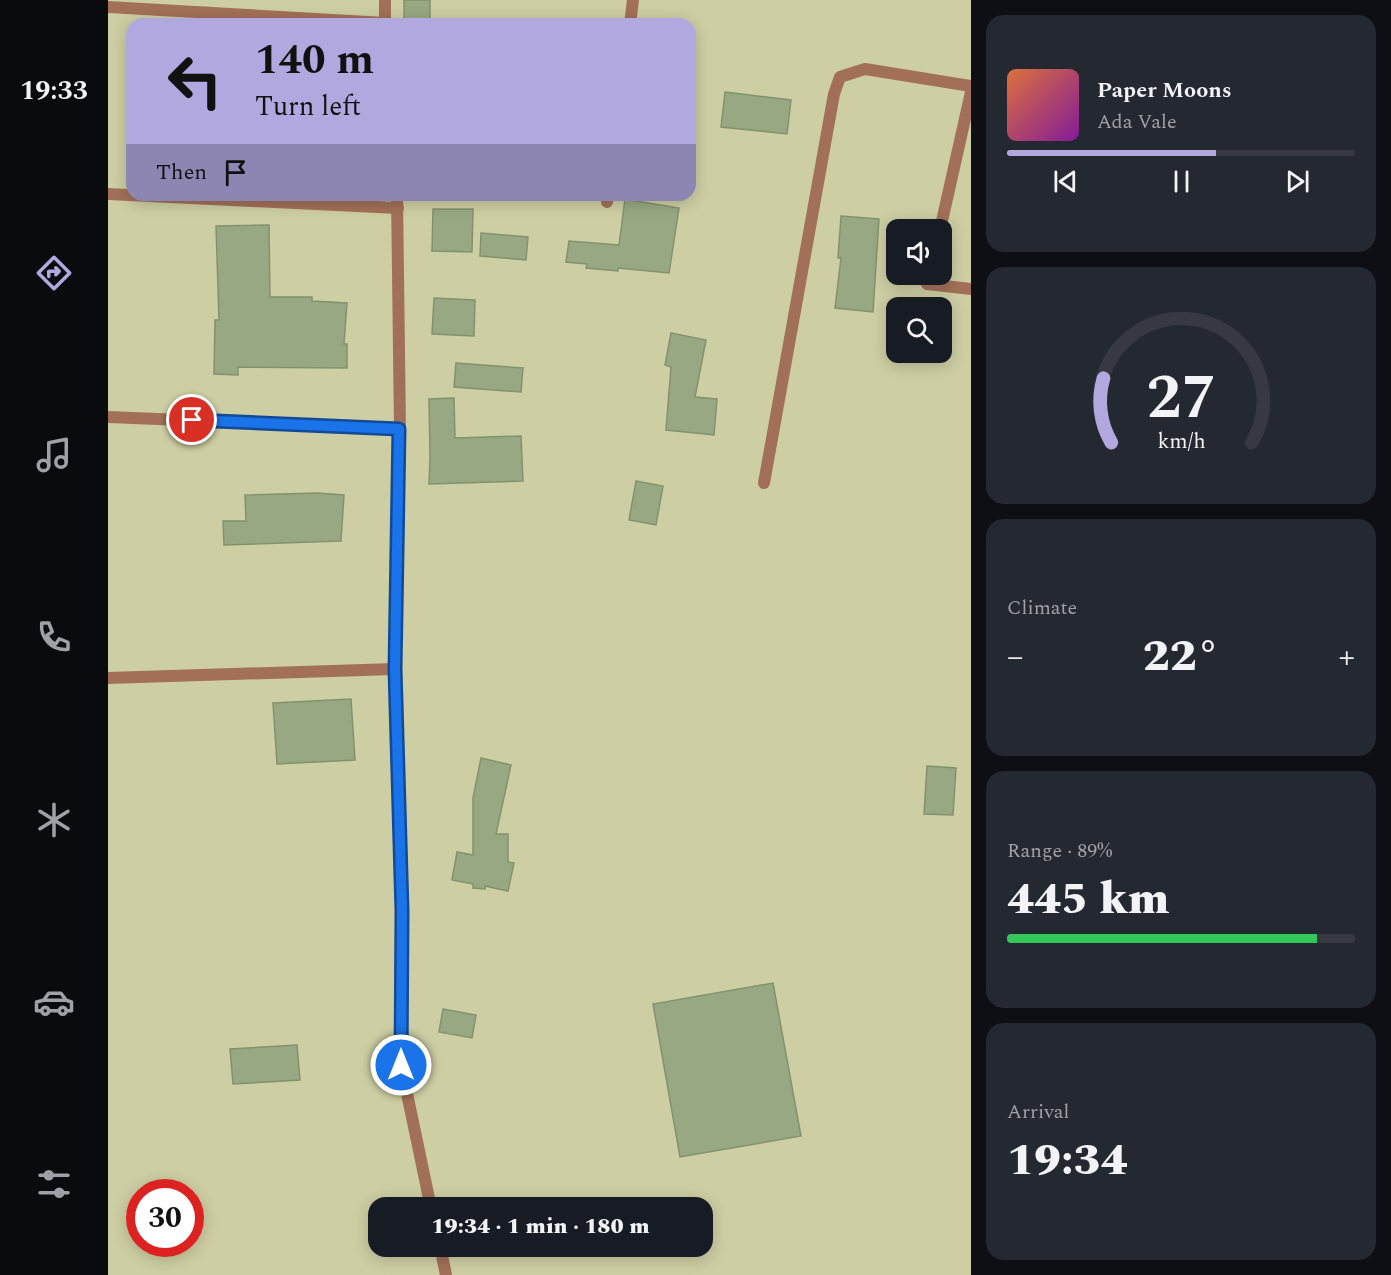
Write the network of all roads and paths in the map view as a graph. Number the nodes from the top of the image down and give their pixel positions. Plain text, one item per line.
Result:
1 (385, 0) edge
2 (633, 0) edge
3 (108, 7) edge
4 (298, 18) edge
5 (385, 18) edge
6 (631, 18) edge
7 (971, 87) edge
8 (971, 92) edge
9 (108, 194) edge
10 (126, 195) edge
11 (253, 201) edge
12 (397, 201) edge
13 (398, 208) junction
14 (942, 219) edge
15 (936, 285) edge
16 (971, 289) edge
17 (108, 417) edge
18 (399, 429) junction
19 (764, 483) dead end
20 (395, 669) junction
21 (108, 678) edge
22 (429, 1197) edge
23 (442, 1257) edge
24 (446, 1275) edge

1 - 5 street
2 - 6 street
3 - 4 street
7 - 19 street
8 - 14 street
9 - 10 street
11 - 13 street
12 - 13 street
13 - 18 street
15 - 16 street
17 - 18 street
18 - 20 street
20 - 21 street
20 - 22 street
23 - 24 street

